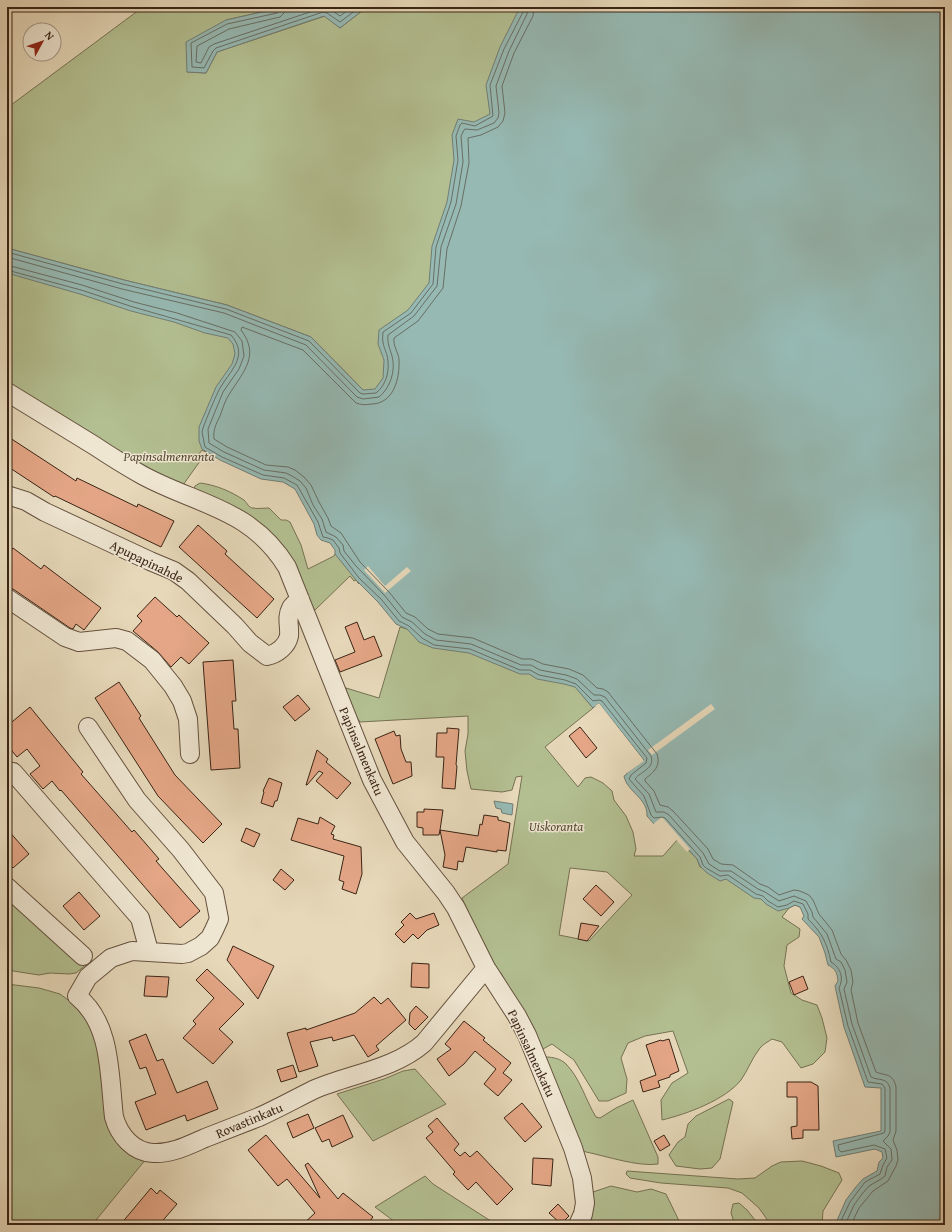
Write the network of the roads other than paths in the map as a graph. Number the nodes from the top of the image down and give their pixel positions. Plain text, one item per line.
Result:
1 (7, 392) edge
2 (7, 495) edge
3 (7, 598) edge
4 (300, 600) junction
5 (88, 727) dead end
6 (190, 754) dead end
7 (13, 772) dead end
8 (7, 887) edge
9 (149, 951) junction
10 (83, 956) dead end
11 (486, 968) junction
12 (578, 1225) edge

1 - 4 street, Papinsalmenkatu
2 - 4 street, Apupapinahde
3 - 6 street
4 - 11 street, Papinsalmenkatu
5 - 9 street
7 - 9 street
8 - 10 street
9 - 11 street, Rovastinkatu
11 - 12 street, Papinsalmenkatu

